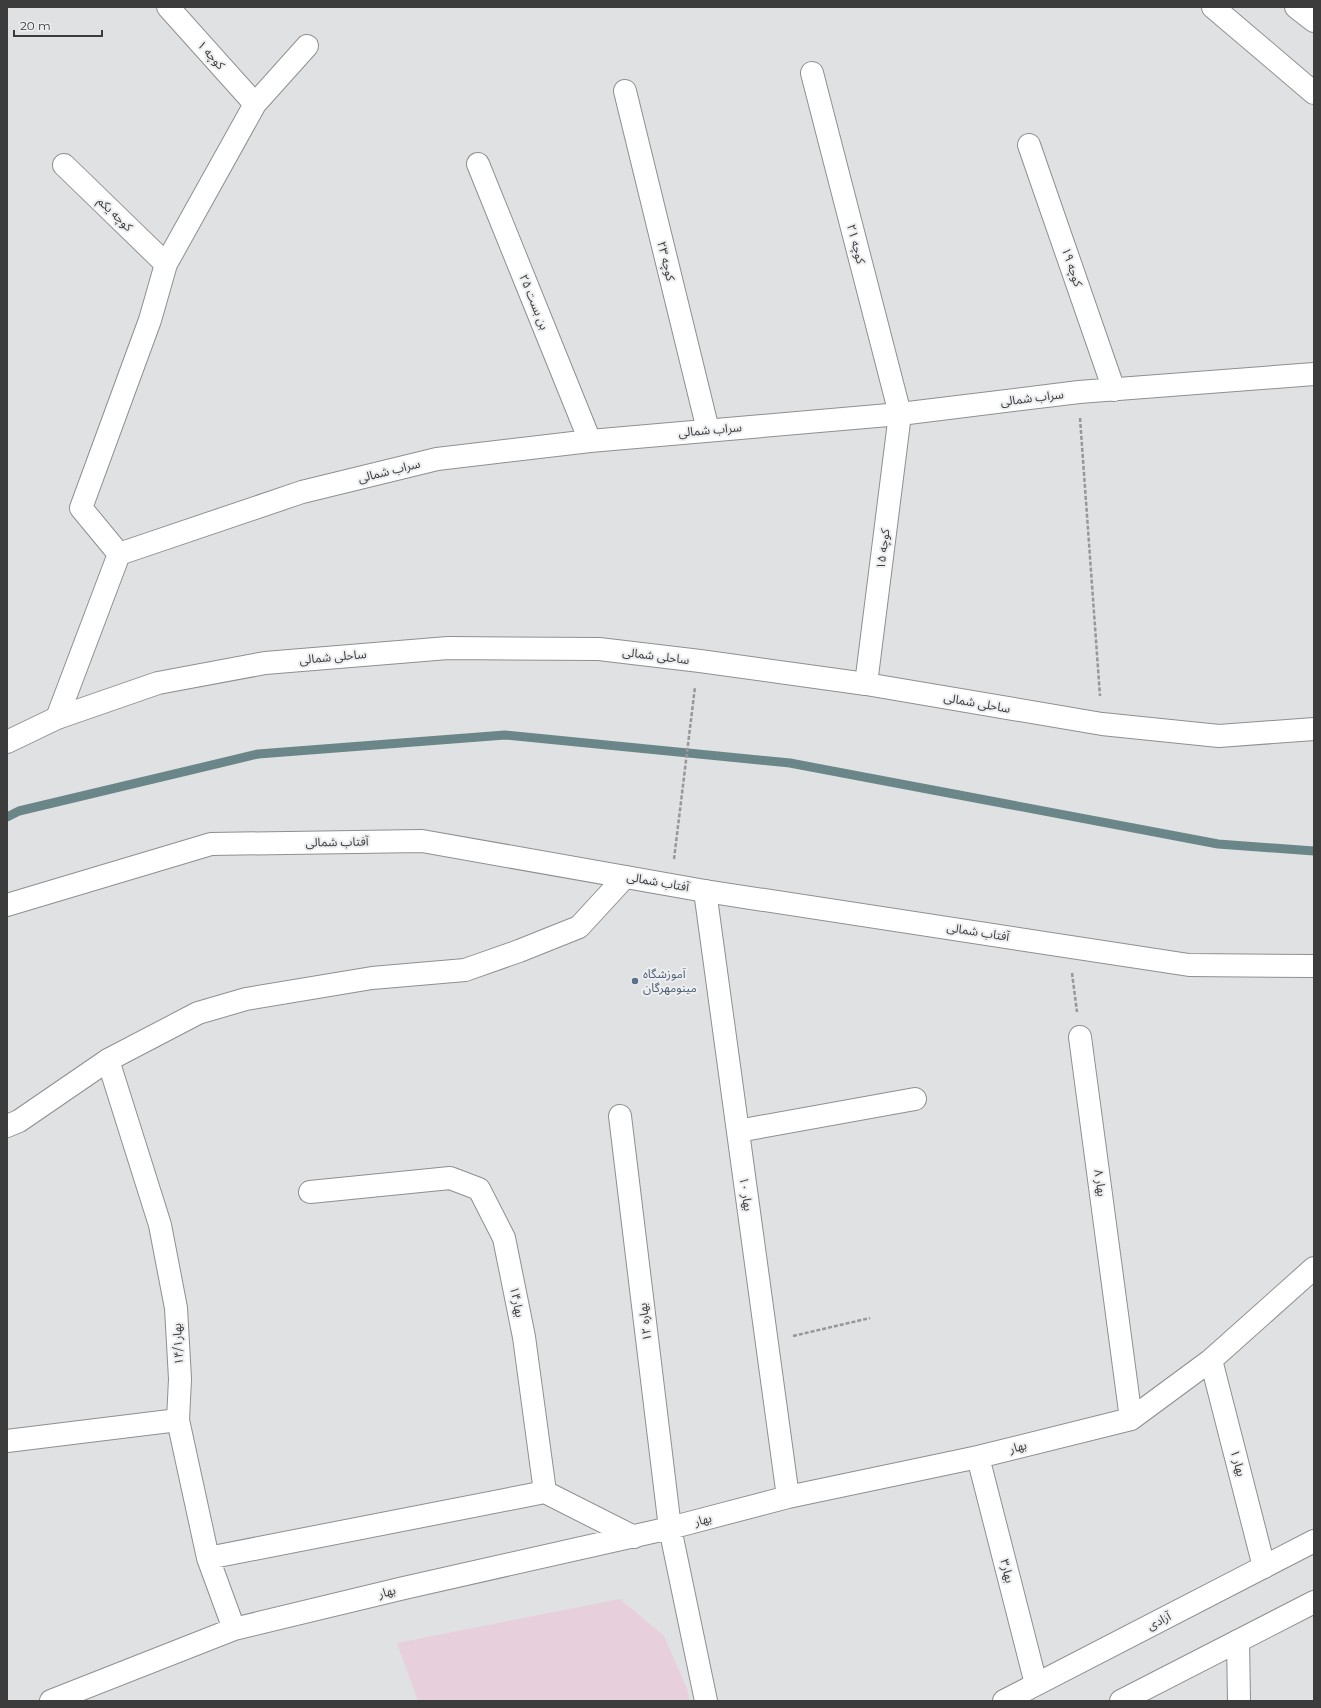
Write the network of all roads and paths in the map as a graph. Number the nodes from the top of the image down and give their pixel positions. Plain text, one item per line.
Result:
1 (168, 7) edge
2 (1213, 7) edge
3 (1296, 7) edge
4 (1314, 21) edge
5 (307, 46) dead end
6 (812, 73) dead end
7 (625, 91) dead end
8 (1314, 93) edge
9 (255, 104) junction
10 (1030, 145) dead end
11 (478, 164) dead end
12 (64, 165) dead end
13 (166, 264) junction
14 (1314, 374) edge
15 (1114, 390) junction
16 (1079, 392) junction
17 (900, 414) junction
18 (708, 430) junction
19 (590, 441) junction
20 (119, 554) junction
21 (866, 684) junction
22 (694, 693) dead end
23 (57, 718) junction
24 (1102, 724) junction
25 (1314, 729) edge
26 (7, 742) edge
27 (625, 877) junction
28 (670, 884) junction
29 (705, 890) junction
30 (7, 905) edge
31 (1069, 947) junction
32 (1314, 966) edge
33 (1080, 1037) joint
34 (108, 1060) junction
35 (915, 1099) dead end
36 (620, 1116) dead end
37 (7, 1126) edge
38 (738, 1131) junction
39 (310, 1192) dead end
40 (1314, 1268) edge
41 (870, 1318) dead end
42 (767, 1342) junction
43 (1211, 1360) junction
44 (1131, 1419) junction
45 (178, 1420) junction
46 (7, 1441) edge
47 (978, 1458) junction
48 (545, 1492) junction
49 (788, 1497) junction
50 (670, 1528) junction
51 (634, 1537) junction
52 (1314, 1541) edge
53 (208, 1558) junction
54 (1264, 1567) junction
55 (1314, 1602) edge
56 (234, 1629) junction
57 (1238, 1641) junction
58 (1036, 1684) junction
59 (52, 1701) edge
60 (706, 1701) edge
61 (1004, 1701) edge
62 (1121, 1701) edge
63 (1239, 1701) edge

1 - 9 street, کوچه ۱
2 - 8 street
3 - 4 street
5 - 9 street
6 - 17 street, کوچه ۲۱
7 - 18 street, کوچه ۲۳
9 - 13 street
10 - 15 street, کوچه ۱۹
11 - 19 street, بن بست ۲۵
12 - 13 street, کوچه یکم
13 - 20 street
14 - 15 street, سراب شمالی
15 - 16 street, سراب شمالی
16 - 17 street, سراب شمالی
16 - 24 path
17 - 18 street, سراب شمالی
17 - 21 street, کوچه ۱۵
18 - 19 street, سراب شمالی
19 - 20 street, سراب شمالی
20 - 23 street
21 - 23 street, ساحلی شمالی
21 - 24 street, ساحلی شمالی
22 - 28 path
23 - 26 street, ساحلی شمالی
24 - 25 street, ساحلی شمالی
27 - 28 street, آفتاب شمالی
27 - 30 street, آفتاب شمالی
27 - 34 street
28 - 29 street, آفتاب شمالی
29 - 31 street, آفتاب شمالی
29 - 38 street, بهار ۱۰
31 - 32 street, آفتاب شمالی
31 - 33 path
33 - 44 street, بهار ۸
34 - 37 street
34 - 45 street, بهار۱۴/۱
35 - 38 street
36 - 50 street, بهاره ۱۲
38 - 42 street, بهار ۱۰
39 - 48 street, بهار۱۴
40 - 43 street, بهار
41 - 42 path
42 - 49 street, بهار ۱۰
43 - 44 street, بهار
43 - 54 street, بهار ۱
44 - 47 street, بهار
45 - 46 street
45 - 53 street, بهار۱۴/۱
47 - 49 street, بهار
47 - 58 street, بهار۳
48 - 51 street
48 - 53 street
49 - 50 street, بهار
50 - 51 street, بهار
50 - 60 street, بهاره ۱۲
51 - 56 street, بهار
52 - 54 street, آزادی
53 - 56 street, بهار۱۴/۱
54 - 58 street, آزادی
55 - 57 street
56 - 59 street, بهار
57 - 62 street
57 - 63 street
58 - 61 street, آزادی

